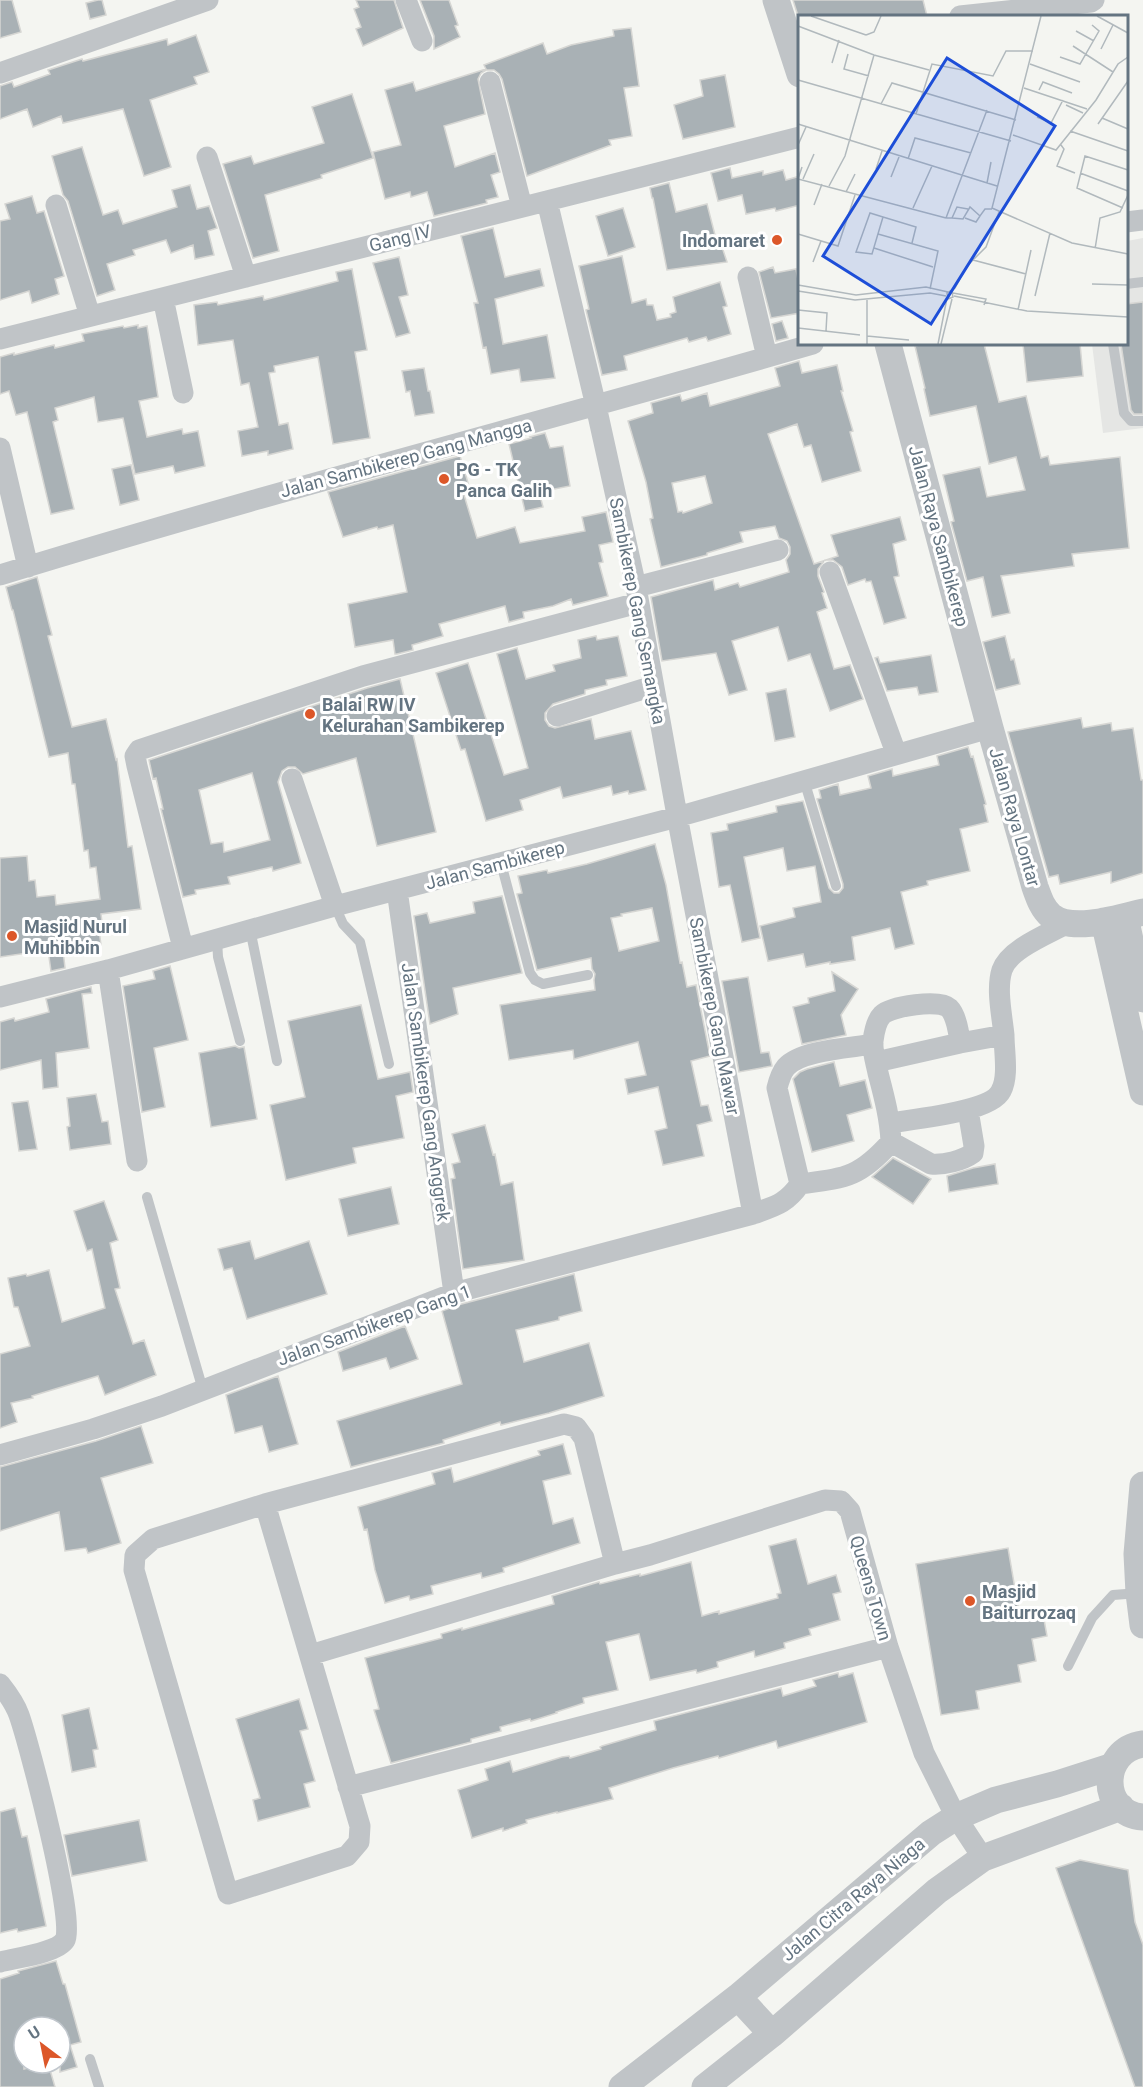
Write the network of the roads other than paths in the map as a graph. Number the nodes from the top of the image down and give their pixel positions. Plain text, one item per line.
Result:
1 (208, 0) edge
2 (406, 0) edge
3 (776, 0) edge
4 (1094, 0) edge
5 (969, 15) edge
6 (422, 41) dead end
7 (798, 68) edge
8 (0, 74) edge
9 (490, 82) dead end
10 (798, 138) edge
11 (207, 157) dead end
12 (547, 201) junction
13 (56, 205) dead end
14 (522, 207) junction
15 (1143, 220) edge
16 (1128, 222) edge
17 (246, 277) junction
18 (748, 277) dead end
19 (1143, 282) edge
20 (1128, 284) edge
21 (163, 298) junction
22 (90, 316) junction
23 (0, 339) edge
24 (809, 345) edge
25 (888, 345) edge
26 (1113, 345) edge
27 (767, 357) junction
28 (183, 393) dead end
29 (596, 406) junction
30 (1143, 421) edge
31 (0, 448) edge
32 (778, 550) dead end
33 (28, 567) junction
34 (830, 572) dead end
35 (0, 575) edge
36 (637, 595) junction
37 (653, 686) junction
38 (557, 716) dead end
39 (990, 728) junction
40 (896, 753) junction
41 (292, 780) dead end
42 (804, 780) junction
43 (677, 817) junction
44 (501, 863) junction
45 (836, 886) dead end
46 (398, 890) junction
47 (335, 906) junction
48 (1124, 917) edge
49 (1066, 924) junction
50 (250, 929) junction
51 (217, 939) junction
52 (183, 948) junction
53 (108, 970) junction
54 (588, 975) dead end
55 (0, 997) edge
56 (1143, 999) edge
57 (1004, 1035) junction
58 (240, 1041) dead end
59 (960, 1043) junction
60 (874, 1053) junction
61 (277, 1061) dead end
62 (389, 1064) dead end
63 (1143, 1092) edge
64 (968, 1110) junction
65 (891, 1133) junction
66 (137, 1161) dead end
67 (800, 1184) junction
68 (147, 1197) dead end
69 (753, 1214) junction
70 (454, 1293) junction
71 (203, 1390) junction
72 (0, 1455) edge
73 (1143, 1485) edge
74 (265, 1504) junction
75 (615, 1564) junction
76 (1138, 1593) junction
77 (1143, 1625) edge
78 (888, 1647) junction
79 (310, 1655) junction
80 (1068, 1666) dead end
81 (0, 1684) edge
82 (1143, 1744) edge
83 (1113, 1766) junction
84 (348, 1787) junction
85 (956, 1816) junction
86 (1136, 1817) edge
87 (982, 1858) junction
88 (0, 1962) edge
89 (738, 1997) junction
90 (772, 2034) junction
91 (90, 2059) dead end
92 (99, 2087) edge
93 (622, 2087) edge
94 (705, 2087) edge

1 - 8 street
2 - 6 street
3 - 7 street
4 - 5 street
9 - 14 street
10 - 12 street, Gang IV
11 - 17 street
12 - 14 street, Gang IV
12 - 29 street, Sambikerep Gang Semangka
13 - 22 street
14 - 17 street, Gang IV
15 - 16 street
17 - 21 street, Gang IV
18 - 27 street
19 - 20 lane
21 - 22 street, Gang IV
21 - 28 street
22 - 23 street, Gang IV
24 - 27 street, Jalan Sambikerep Gang Mangga
25 - 39 street, Jalan Raya Sambikerep
26 - 30 lane
27 - 29 street, Jalan Sambikerep Gang Mangga
29 - 33 street, Jalan Sambikerep Gang Mangga
29 - 36 street, Sambikerep Gang Semangka
31 - 33 street
32 - 36 street
33 - 35 street, Jalan Sambikerep Gang Mangga
34 - 40 street
36 - 37 street, Sambikerep Gang Semangka
36 - 52 street
37 - 38 street
37 - 43 street, Sambikerep Gang Semangka
39 - 40 street, Jalan Sambikerep
39 - 49 street, Jalan Raya Lontar
40 - 42 street, Jalan Sambikerep
41 - 47 street
42 - 43 street, Jalan Sambikerep
42 - 45 lane
43 - 44 street, Jalan Sambikerep
43 - 69 street, Sambikerep Gang Mawar
44 - 46 street, Jalan Sambikerep
44 - 54 lane
46 - 47 street, Jalan Sambikerep
46 - 70 street, Jalan Sambikerep Gang Anggrek
47 - 50 street, Jalan Sambikerep
47 - 62 lane
48 - 49 street
48 - 56 street
48 - 63 street
49 - 57 street
50 - 51 street, Jalan Sambikerep
50 - 61 lane
51 - 52 street, Jalan Sambikerep
51 - 58 lane
52 - 53 street, Jalan Sambikerep
53 - 55 street, Jalan Sambikerep
53 - 66 street
57 - 59 street
57 - 64 street
59 - 60 street
59 - 60 street
60 - 65 street
60 - 67 street
64 - 65 street
64 - 65 street
65 - 67 street
67 - 69 street, Jalan Sambikerep Gang 1
68 - 71 lane
69 - 70 street, Jalan Sambikerep Gang 1
70 - 71 street, Jalan Sambikerep Gang 1
71 - 72 street, Jalan Sambikerep Gang 1
73 - 76 street
74 - 75 street
74 - 79 street
74 - 84 street
75 - 78 street, Queens Town
75 - 79 street, Queens Town
76 - 77 street
76 - 80 lane
78 - 84 street
78 - 85 street, Queens Town
79 - 84 street
81 - 88 street
82 - 83 street
83 - 85 street, Jalan Citra Raya Niaga
83 - 86 street
85 - 87 street, Queens Town
85 - 89 street, Jalan Citra Raya Niaga
86 - 87 street
87 - 90 street
89 - 90 street
89 - 93 street, Jalan Citra Raya Niaga
90 - 94 street
91 - 92 lane

